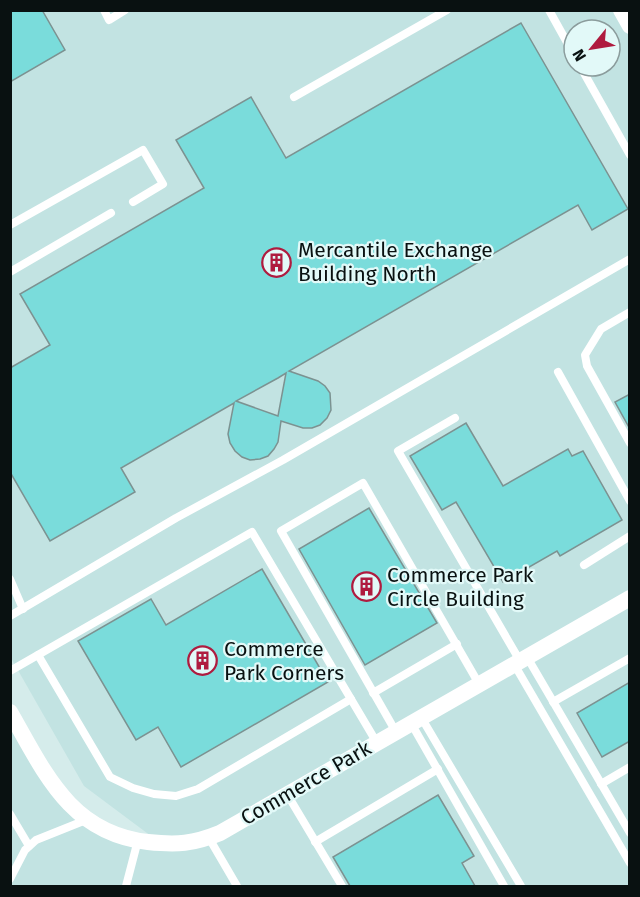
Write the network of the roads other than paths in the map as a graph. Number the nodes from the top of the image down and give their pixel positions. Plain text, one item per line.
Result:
1 (104, 10) edge
2 (125, 10) edge
3 (447, 10) edge
4 (549, 10) edge
5 (562, 33) edge
6 (587, 78) edge
7 (294, 97) dead end
8 (630, 155) edge
9 (133, 202) dead end
10 (111, 213) dead end
11 (10, 225) edge
12 (630, 259) edge
13 (10, 272) edge
14 (630, 312) edge
15 (558, 372) dead end
16 (455, 418) dead end
17 (630, 442) edge
18 (630, 501) edge
19 (630, 536) edge
20 (584, 565) dead end
21 (10, 579) edge
22 (630, 598) edge
23 (23, 609) junction
24 (10, 616) edge
25 (457, 644) junction
26 (38, 655) junction
27 (630, 658) edge
28 (520, 660) junction
29 (10, 671) edge
30 (480, 684) junction
31 (373, 693) junction
32 (351, 699) junction
33 (554, 702) junction
34 (10, 712) edge
35 (416, 720) junction
36 (396, 732) junction
37 (376, 743) junction
38 (630, 767) edge
39 (438, 770) junction
40 (601, 784) junction
41 (287, 794) junction
42 (10, 814) edge
43 (626, 818) edge
44 (86, 820) junction
45 (630, 833) edge
46 (209, 837) junction
47 (138, 840) junction
48 (315, 842) junction
49 (29, 846) junction
50 (630, 863) edge
51 (10, 879) edge
52 (126, 886) edge
53 (237, 886) edge
54 (342, 886) edge
55 (504, 886) edge
56 (521, 886) edge

1 - 2 lane
3 - 7 lane
4 - 5 lane
6 - 8 lane
9 - 11 lane
10 - 13 lane
12 - 23 lane
14 - 17 lane
15 - 18 lane
16 - 28 lane
19 - 20 lane
21 - 23 lane
22 - 28 street, Commerce Park
23 - 24 lane
25 - 30 lane
25 - 31 lane
25 - 31 lane
26 - 29 lane
26 - 32 lane
26 - 32 lane
27 - 33 lane
28 - 30 street, Commerce Park
28 - 33 lane
28 - 50 lane
30 - 35 street, Commerce Park
31 - 36 lane
32 - 37 lane
33 - 40 lane
34 - 44 street, Commerce Park
35 - 36 street, Commerce Park
35 - 39 lane
35 - 56 lane
36 - 37 street, Commerce Park
37 - 41 street, Commerce Park
38 - 40 lane
39 - 48 lane
39 - 55 lane
40 - 43 lane
41 - 46 street, Commerce Park
41 - 48 lane
42 - 49 lane
43 - 45 lane
44 - 47 street, Commerce Park
44 - 49 lane
46 - 47 street, Commerce Park
46 - 53 lane
47 - 52 lane
48 - 54 lane
49 - 51 lane

